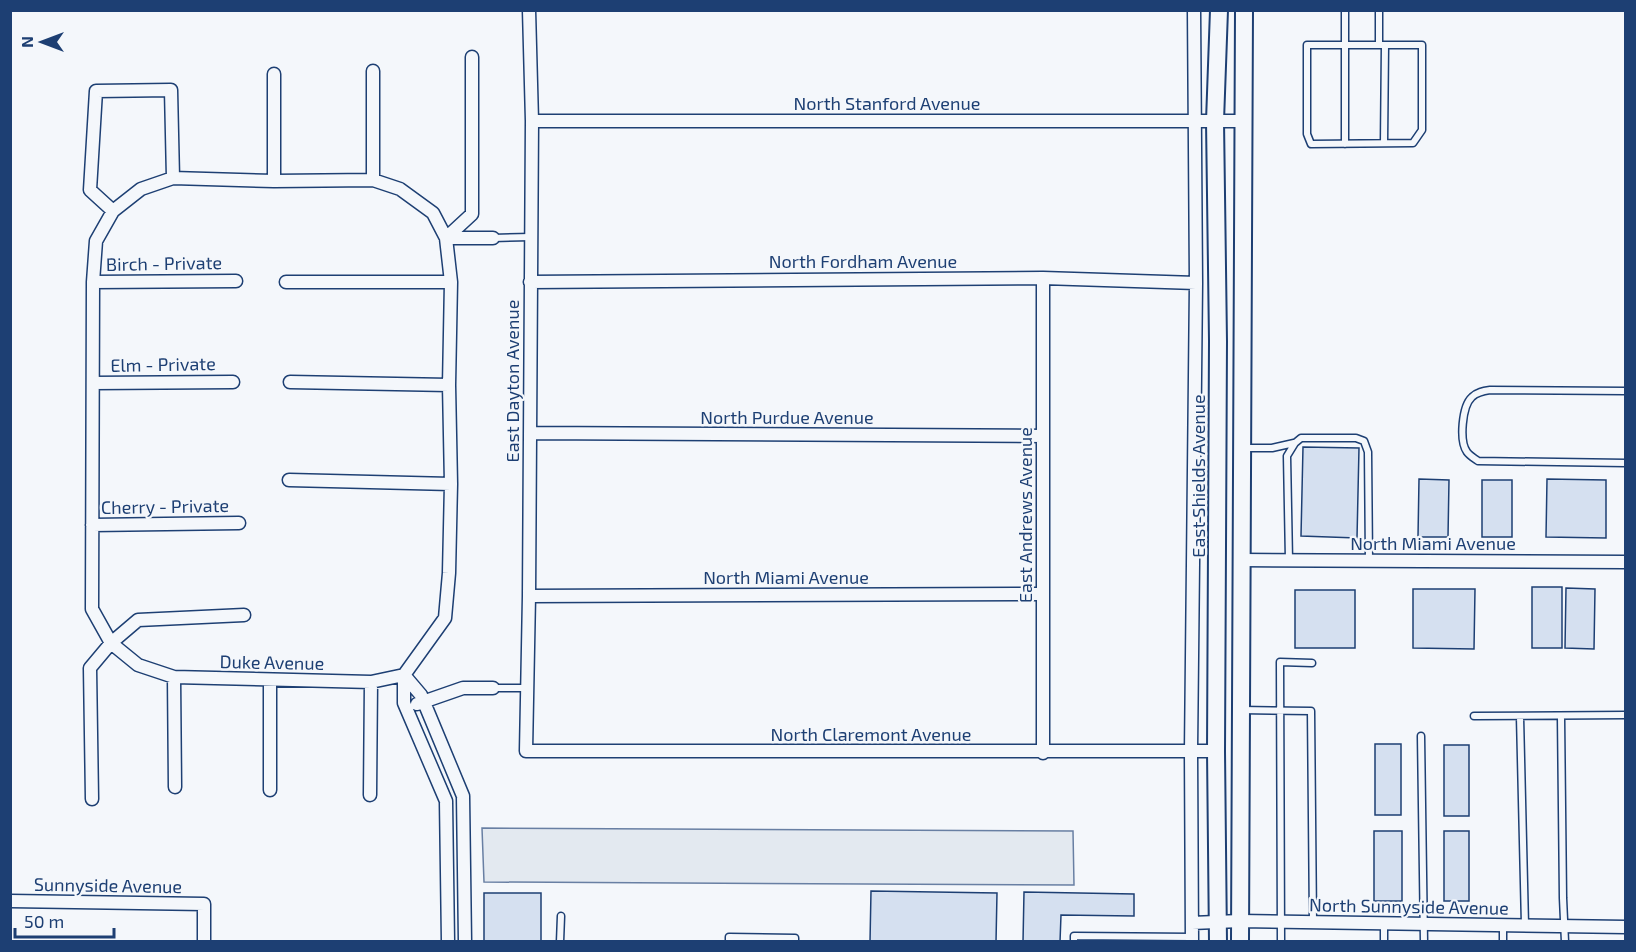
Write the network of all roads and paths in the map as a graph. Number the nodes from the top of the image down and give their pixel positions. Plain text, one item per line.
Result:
1 (529, 10) edge
2 (1194, 10) edge
3 (1219, 10) edge
4 (1244, 10) edge
5 (1345, 10) edge
6 (1379, 10) edge
7 (1346, 45) junction
8 (1382, 45) junction
9 (472, 57) dead end
10 (373, 71) dead end
11 (274, 74) dead end
12 (532, 121) junction
13 (1194, 121) junction
14 (1215, 121) junction
15 (1242, 121) junction
16 (1384, 143) junction
17 (1345, 144) junction
18 (173, 178) junction
19 (373, 180) junction
20 (274, 181) junction
21 (113, 211) junction
22 (531, 237) junction
23 (446, 238) junction
24 (493, 238) joint
25 (1043, 278) junction
26 (236, 281) dead end
27 (93, 282) junction
28 (286, 282) dead end
29 (451, 282) junction
30 (530, 282) junction
31 (1196, 283) junction
32 (233, 382) dead end
33 (290, 382) dead end
34 (93, 383) junction
35 (449, 385) junction
36 (1626, 391) edge
37 (530, 433) junction
38 (1043, 436) junction
39 (1295, 443) junction
40 (1250, 448) junction
41 (1626, 463) edge
42 (289, 480) dead end
43 (451, 484) junction
44 (239, 524) dead end
45 (92, 525) junction
46 (1241, 560) junction
47 (1289, 560) junction
48 (1369, 561) junction
49 (1626, 562) edge
50 (1043, 594) junction
51 (529, 596) junction
52 (244, 615) dead end
53 (111, 643) junction
54 (1312, 663) dead end
55 (404, 675) junction
56 (174, 677) junction
57 (270, 680) junction
58 (371, 682) junction
59 (493, 688) joint
60 (526, 688) junction
61 (423, 701) junction
62 (408, 708) junction
63 (1241, 710) junction
64 (1280, 710) junction
65 (1474, 716) dead end
66 (1626, 716) edge
67 (1520, 717) junction
68 (1561, 717) junction
69 (1421, 736) dead end
70 (526, 751) joint
71 (1191, 751) junction
72 (1216, 751) junction
73 (1043, 753) junction
74 (176, 787) dead end
75 (270, 790) dead end
76 (370, 795) dead end
77 (92, 799) dead end
78 (10, 901) edge
79 (561, 916) dead end
80 (1240, 921) junction
81 (1218, 922) junction
82 (1281, 922) junction
83 (1313, 922) junction
84 (1192, 923) junction
85 (1384, 923) junction
86 (1424, 924) junction
87 (1503, 925) junction
88 (1525, 925) junction
89 (1565, 926) junction
90 (1626, 927) edge
91 (1144, 939) edge
92 (1192, 939) edge
93 (204, 942) edge
94 (448, 942) edge
95 (465, 942) edge
96 (560, 942) edge
97 (729, 942) edge
98 (795, 942) edge
99 (1074, 942) edge
100 (1218, 942) edge
101 (1240, 942) edge
102 (1281, 942) edge
103 (1384, 942) edge
104 (1424, 942) edge
105 (1503, 942) edge
106 (1565, 942) edge

1 - 12 street, East Dayton Avenue
2 - 13 street, East Shields Avenue
3 - 14 main road, East Shields Avenue
4 - 15 main road
5 - 7 lane
6 - 8 lane
7 - 8 lane
7 - 17 lane
7 - 17 lane
8 - 16 lane
8 - 16 lane
9 - 23 street
10 - 19 street
11 - 20 street
12 - 13 street, North Stanford Avenue
12 - 22 street, East Dayton Avenue
13 - 14 street, North Stanford Avenue
13 - 31 street, East Shields Avenue
14 - 15 street, North Stanford Avenue
14 - 72 main road, East Shields Avenue
15 - 40 main road
16 - 17 lane
18 - 20 street, Duke Avenue
18 - 21 street, Duke Avenue
18 - 21 street
19 - 20 street, Duke Avenue
19 - 23 street, Duke Avenue
21 - 27 street, Duke Avenue
22 - 24 lane
22 - 30 street, East Dayton Avenue
23 - 24 street
23 - 29 street, Duke Avenue
25 - 30 street, North Fordham Avenue
25 - 31 street, North Fordham Avenue
25 - 38 street, East Andrews Avenue
26 - 27 street, Birch - Private
27 - 34 street, Duke Avenue
28 - 29 street
29 - 35 street, Duke Avenue
30 - 37 street, East Dayton Avenue
31 - 71 street, East Shields Avenue
32 - 34 street, Elm - Private
33 - 35 street
34 - 45 street, Duke Avenue
35 - 43 street, Duke Avenue
36 - 41 lane
37 - 38 street, North Purdue Avenue
37 - 51 street, East Dayton Avenue
38 - 50 street, East Andrews Avenue
39 - 40 lane
39 - 47 lane
39 - 48 lane
40 - 46 main road
42 - 43 street
43 - 55 street, Duke Avenue
44 - 45 street, Cherry - Private
45 - 53 street, Duke Avenue
46 - 47 street, North Miami Avenue
46 - 63 main road
47 - 48 street, North Miami Avenue
48 - 49 street, North Miami Avenue
50 - 51 street, North Miami Avenue
50 - 73 street, East Andrews Avenue
51 - 60 street, East Dayton Avenue
52 - 53 street
53 - 56 street, Duke Avenue
53 - 77 street
54 - 64 lane
55 - 58 street, Duke Avenue
55 - 61 street
55 - 62 street
56 - 57 street, Duke Avenue
56 - 74 street
57 - 58 street, Duke Avenue
57 - 75 street
58 - 76 street
59 - 60 lane
59 - 61 street
60 - 70 street, East Dayton Avenue
61 - 62 street
61 - 95 street
62 - 94 street
63 - 64 lane
63 - 80 main road
64 - 82 lane
64 - 83 lane
65 - 67 lane
66 - 68 lane
67 - 68 lane
67 - 88 lane
68 - 89 lane
69 - 86 lane
70 - 73 street, North Claremont Avenue
71 - 72 street, North Claremont Avenue
71 - 73 street, North Claremont Avenue
71 - 84 street, East Shields Avenue
72 - 81 main road, East Shields Avenue
78 - 93 street, Sunnyside Avenue
79 - 96 lane
80 - 81 street, North Sunnyside Avenue
80 - 82 street, North Sunnyside Avenue
80 - 101 main road
81 - 84 street, North Sunnyside Avenue
81 - 100 main road, East Shields Avenue
82 - 83 street, North Sunnyside Avenue
82 - 102 lane
83 - 85 street, North Sunnyside Avenue
84 - 92 street, East Shields Avenue
85 - 86 street, North Sunnyside Avenue
85 - 103 lane
86 - 87 street, North Sunnyside Avenue
86 - 104 lane
87 - 88 street, North Sunnyside Avenue
87 - 105 lane
88 - 89 street, North Sunnyside Avenue
89 - 90 street, North Sunnyside Avenue
89 - 106 lane
91 - 92 lane
91 - 99 lane
97 - 98 lane

